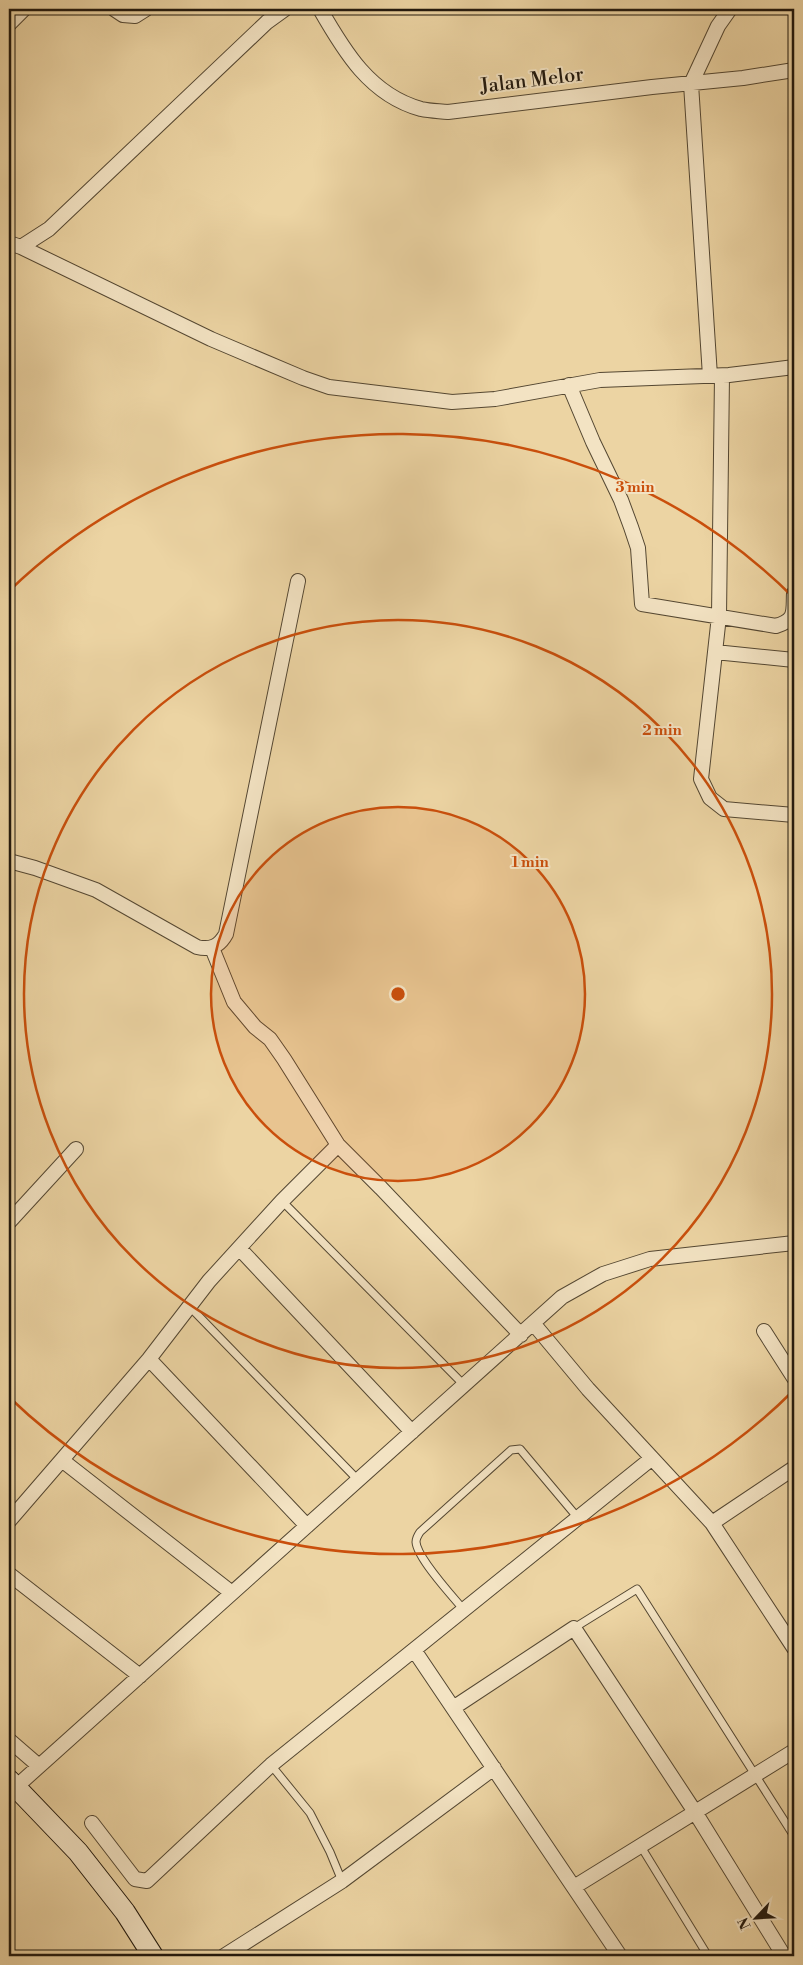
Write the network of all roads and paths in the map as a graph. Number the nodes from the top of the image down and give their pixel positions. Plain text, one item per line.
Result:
1 (24, 9) edge
2 (114, 9) edge
3 (146, 9) edge
4 (285, 9) edge
5 (320, 9) edge
6 (730, 9) edge
7 (9, 24) edge
8 (794, 70) edge
9 (691, 84) junction
10 (15, 245) edge
11 (794, 367) edge
12 (716, 376) junction
13 (569, 386) junction
14 (298, 580) dead end
15 (794, 593) edge
16 (719, 616) junction
17 (715, 652) junction
18 (794, 660) edge
19 (794, 815) edge
20 (9, 861) edge
21 (212, 948) junction
22 (338, 1145) junction
23 (76, 1150) dead end
24 (282, 1200) junction
25 (9, 1222) edge
26 (794, 1243) edge
27 (240, 1248) junction
28 (189, 1306) junction
29 (534, 1323) junction
30 (764, 1331) dead end
31 (520, 1335) junction
32 (149, 1359) junction
33 (794, 1378) edge
34 (464, 1385) junction
35 (412, 1432) junction
36 (652, 1459) junction
37 (62, 1461) junction
38 (794, 1468) edge
39 (358, 1480) junction
40 (578, 1518) junction
41 (9, 1521) edge
42 (712, 1523) junction
43 (307, 1526) junction
44 (9, 1574) edge
45 (232, 1593) junction
46 (464, 1610) junction
47 (574, 1628) junction
48 (794, 1648) edge
49 (414, 1650) junction
50 (140, 1676) junction
51 (453, 1708) junction
52 (9, 1740) edge
53 (794, 1750) edge
54 (271, 1765) junction
55 (39, 1766) junction
56 (494, 1768) junction
57 (756, 1774) junction
58 (13, 1783) edge
59 (695, 1812) junction
60 (92, 1823) dead end
61 (794, 1836) edge
62 (640, 1845) junction
63 (342, 1881) junction
64 (574, 1887) junction
65 (153, 1956) edge
66 (224, 1956) edge
67 (620, 1956) edge
68 (708, 1956) edge
69 (784, 1956) edge

1 - 7 street
2 - 3 street
4 - 10 street
5 - 9 street, Jalan Melor
6 - 9 street
8 - 9 street, Jalan Melor
9 - 12 street
10 - 13 street
11 - 12 street
12 - 13 street
12 - 16 street
13 - 16 street
14 - 21 street
15 - 16 street
16 - 17 street
17 - 18 street
17 - 19 street
20 - 21 street
21 - 22 street
22 - 24 street
22 - 31 street
23 - 25 street
24 - 27 street
24 - 34 lane
26 - 29 street
27 - 28 street
27 - 35 street
28 - 32 street
28 - 39 lane
29 - 31 street
29 - 36 street
30 - 33 street
31 - 34 street
32 - 37 street
32 - 43 street
34 - 35 street
35 - 39 street
36 - 40 street
36 - 42 street
37 - 41 street
37 - 45 street
38 - 42 street
39 - 43 street
40 - 46 street
40 - 46 lane
42 - 48 street
43 - 45 street
44 - 50 street
45 - 50 street
46 - 49 street
47 - 51 street
47 - 57 lane
47 - 59 street
49 - 51 street
49 - 54 street
50 - 55 street
51 - 56 street
52 - 55 street
53 - 57 street
54 - 60 street
54 - 63 lane
55 - 58 street
56 - 63 street
56 - 64 street
57 - 59 street
57 - 61 lane
58 - 65 street
59 - 62 street
59 - 69 street
62 - 64 street
62 - 68 lane
63 - 66 street
64 - 67 street

